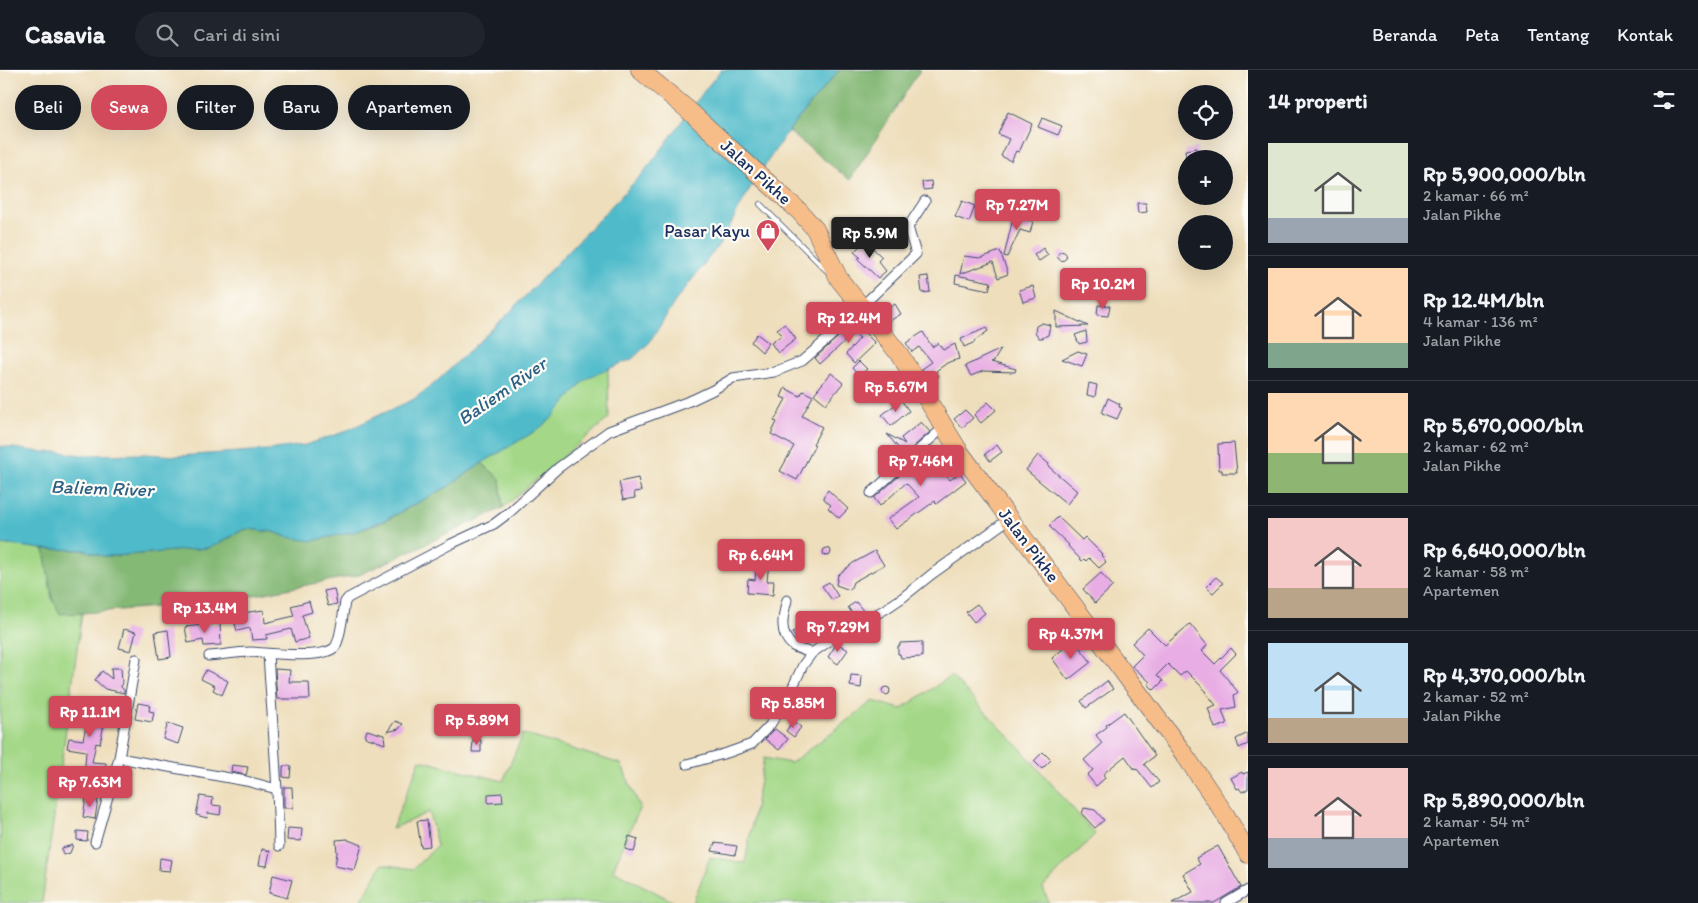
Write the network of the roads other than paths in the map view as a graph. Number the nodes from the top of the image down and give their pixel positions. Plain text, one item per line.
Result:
1 (640, 70) edge
2 (925, 201) dead end
3 (760, 204) dead end
4 (839, 279) junction
5 (860, 308) junction
6 (944, 427) junction
7 (871, 493) dead end
8 (1009, 519) junction
9 (787, 600) dead end
10 (812, 653) junction
11 (268, 654) junction
12 (209, 656) dead end
13 (136, 659) dead end
14 (120, 758) junction
15 (687, 764) dead end
16 (277, 788) junction
17 (95, 842) dead end
18 (279, 846) dead end
19 (1248, 854) edge
20 (1248, 890) edge
21 (1226, 903) edge

1 - 4 highway, Jalan Pikhe
2 - 5 street
3 - 4 lane
4 - 5 highway, Jalan Pikhe
5 - 6 highway, Jalan Pikhe
5 - 11 street
6 - 7 street
6 - 8 highway, Jalan Pikhe
8 - 10 street
8 - 19 highway, Jalan Pikhe
9 - 10 street
10 - 15 street
11 - 12 street
11 - 16 street
13 - 14 street
14 - 16 street
14 - 17 street
16 - 18 street
20 - 21 street

